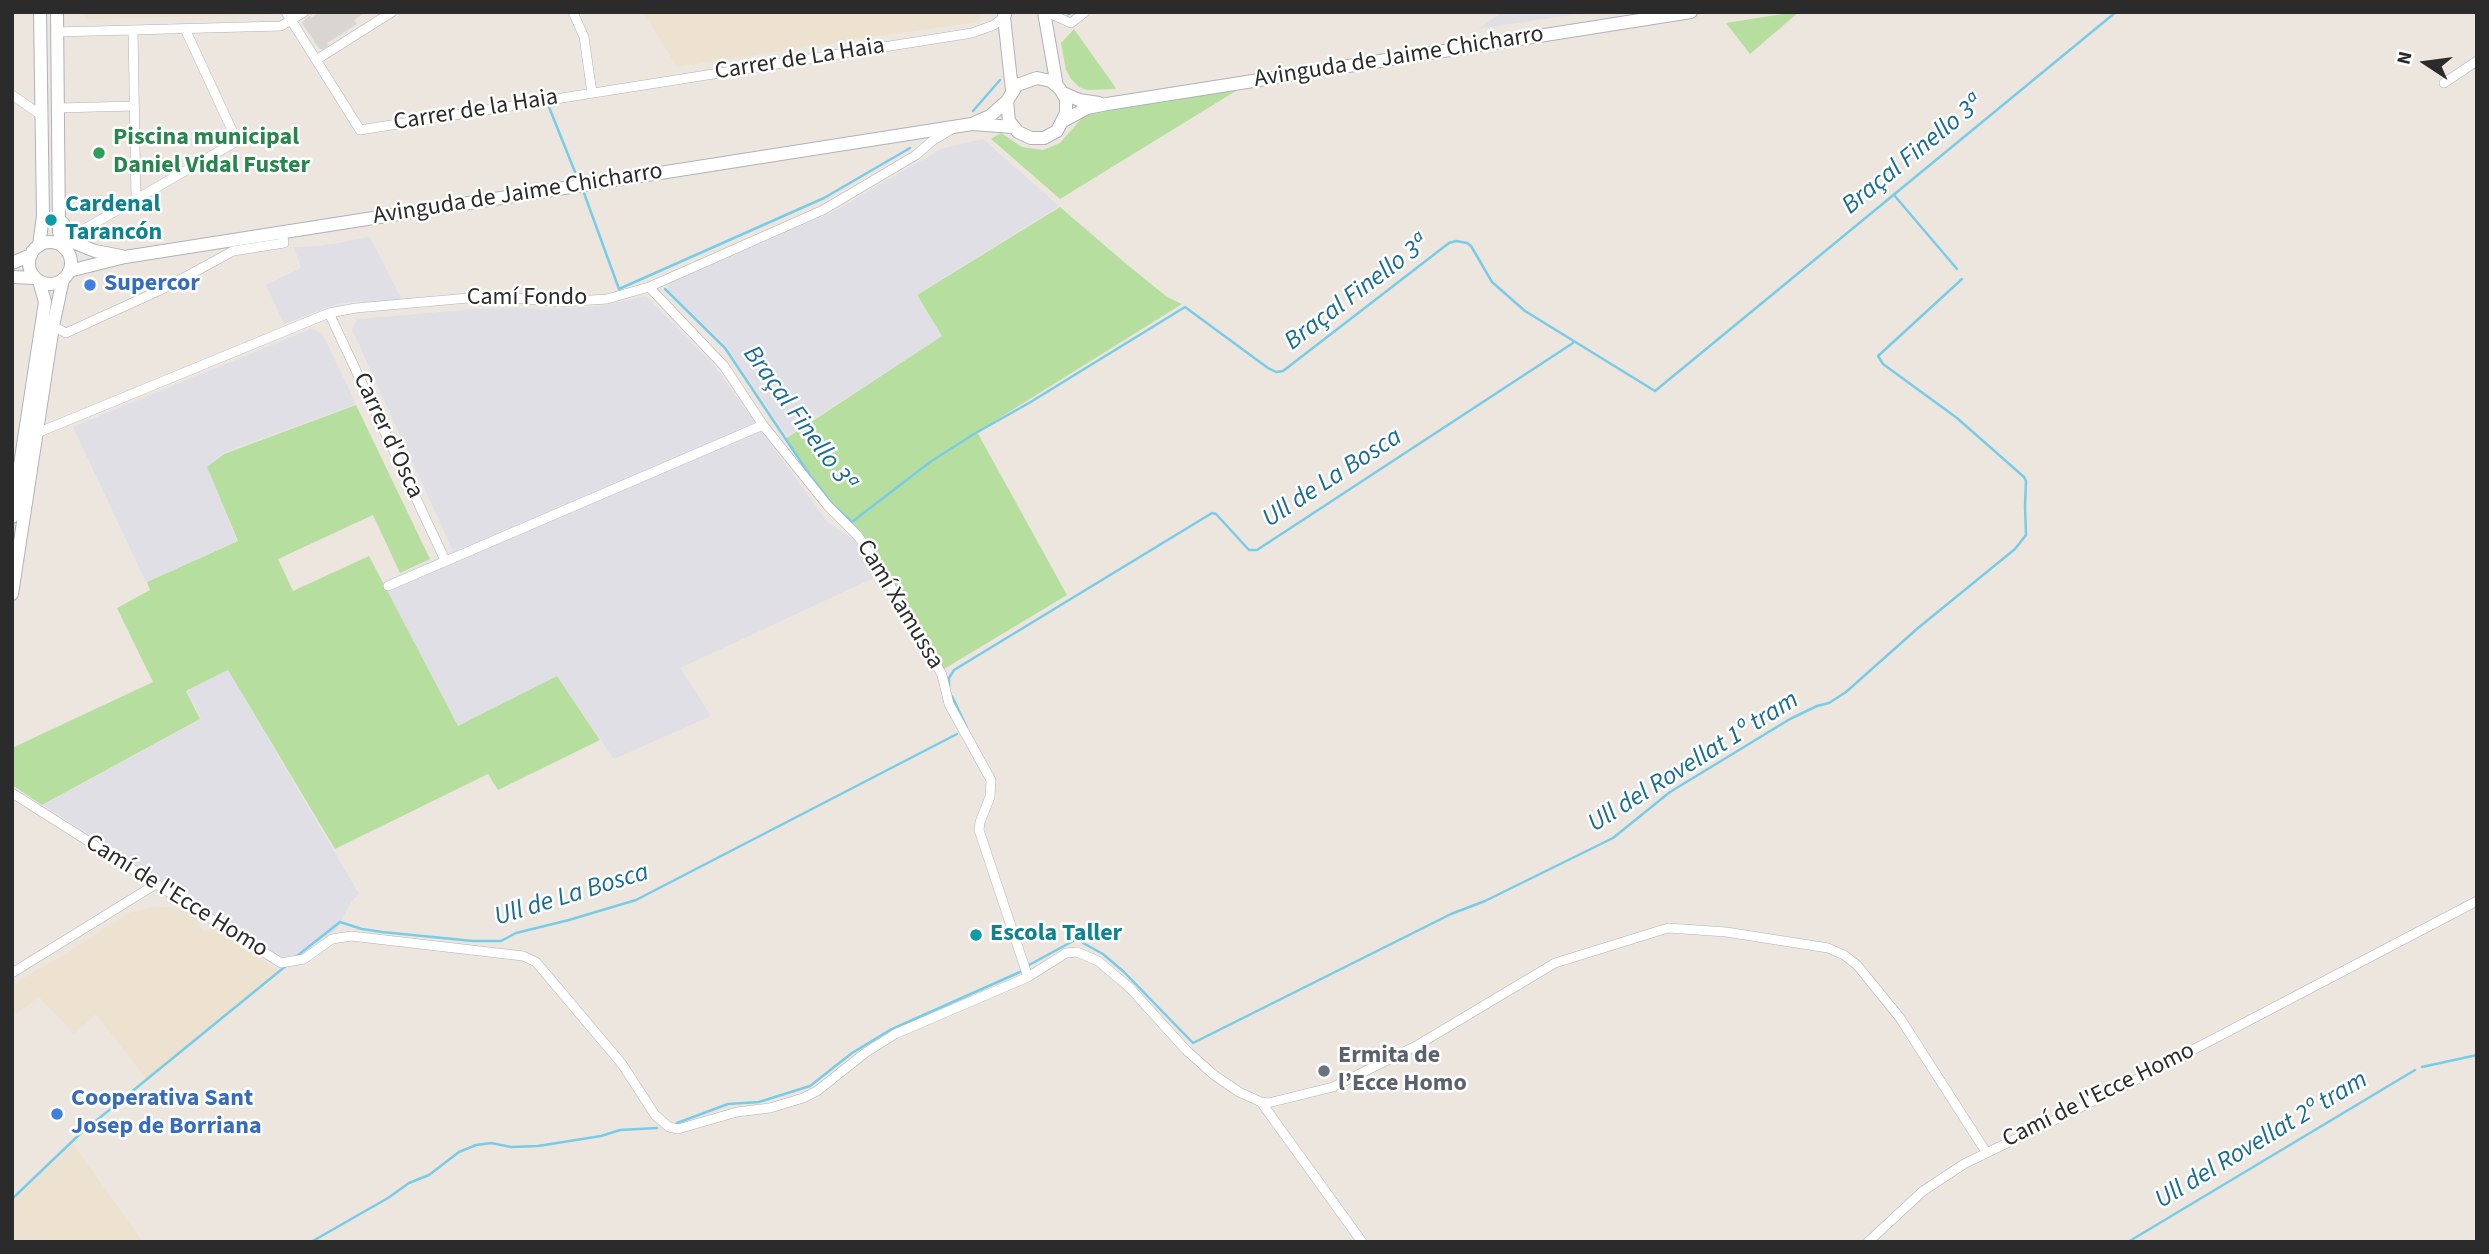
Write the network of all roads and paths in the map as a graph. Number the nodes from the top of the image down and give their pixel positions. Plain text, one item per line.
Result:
1 (40, 12) edge
2 (57, 12) edge
3 (304, 12) edge
4 (392, 12) edge
5 (573, 12) edge
6 (1045, 12) edge
7 (1085, 12) edge
8 (1691, 12) edge
9 (1005, 14) edge
10 (288, 16) edge
11 (185, 29) junction
12 (133, 30) junction
13 (57, 32) junction
14 (316, 60) junction
15 (2477, 61) edge
16 (2444, 83) dead end
17 (1060, 89) junction
18 (592, 93) junction
19 (12, 95) edge
20 (1010, 96) junction
21 (1107, 104) junction
22 (134, 106) junction
23 (58, 108) junction
24 (41, 115) junction
25 (1065, 120) junction
26 (972, 124) junction
27 (957, 126) junction
28 (1013, 127) junction
29 (136, 200) junction
30 (62, 221) junction
31 (282, 232) junction
32 (64, 249) junction
33 (35, 250) junction
34 (125, 257) junction
35 (12, 262) edge
36 (66, 275) junction
37 (12, 276) edge
38 (37, 279) junction
39 (649, 287) junction
40 (329, 313) junction
41 (53, 326) junction
42 (763, 425) junction
43 (31, 433) junction
44 (12, 440) edge
45 (12, 517) edge
46 (445, 560) junction
47 (388, 586) dead end
48 (12, 594) edge
49 (12, 793) edge
50 (156, 884) junction
51 (2477, 901) edge
52 (12, 973) edge
53 (1028, 977) junction
54 (1261, 1102) junction
55 (1986, 1152) junction
56 (1362, 1242) edge
57 (1867, 1242) edge

1 - 24 street
2 - 13 street
3 - 10 street
4 - 14 street
5 - 18 street
6 - 7 street
6 - 17 street
8 - 21 street, Avinguda de Jaime Chicharro
9 - 18 street, Carrer de La Haia
9 - 20 street
10 - 11 street
10 - 14 street
11 - 12 street
11 - 29 street
12 - 13 street
12 - 22 street
13 - 23 street
14 - 18 street, Carrer de la Haia
15 - 16 street
17 - 20 street
17 - 21 street
17 - 25 street
19 - 24 street
20 - 26 street
20 - 28 street
21 - 25 street
22 - 23 street
22 - 29 street
23 - 30 street
24 - 33 street
25 - 28 street
26 - 27 street, Avinguda de Jaime Chicharro
26 - 28 street
27 - 31 street, Avinguda de Jaime Chicharro
27 - 39 street, Camí Fondo
29 - 30 street
30 - 32 street
30 - 34 street, Avinguda de Jaime Chicharro
31 - 34 street, Avinguda de Jaime Chicharro
31 - 41 street
32 - 33 street
32 - 34 street, Avinguda de Jaime Chicharro
32 - 36 street
33 - 35 street
33 - 38 street
34 - 36 street, Avinguda de Jaime Chicharro
36 - 38 street
36 - 41 street
37 - 38 street
38 - 43 street
39 - 40 street, Camí Fondo
39 - 42 street, Camí Xamussa
40 - 43 street, Camí Fondo
40 - 46 street, Carrer d'Osca
41 - 43 street
42 - 46 street
42 - 53 street, Camí Xamussa
43 - 44 street, Camí Fondo
43 - 45 street
43 - 48 street
46 - 47 street
49 - 50 street, Camí de l'Ecce Homo
50 - 52 street
50 - 53 street, Camí de l'Ecce Homo
51 - 55 street, Camí de l'Ecce Homo
53 - 54 street, Camí de l'Ecce Homo
54 - 55 street, Camí de l'Ecce Homo
54 - 56 street
55 - 57 street

